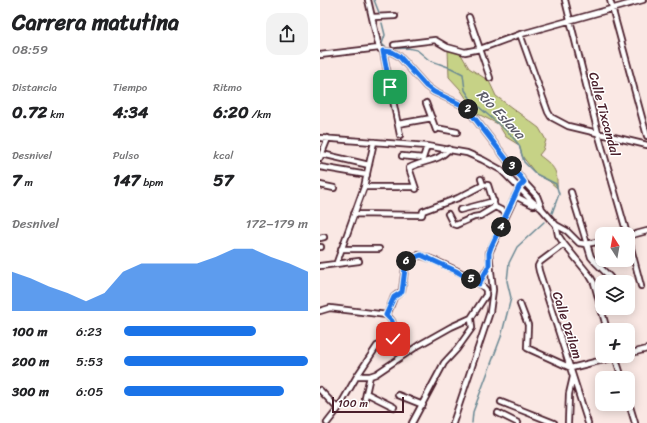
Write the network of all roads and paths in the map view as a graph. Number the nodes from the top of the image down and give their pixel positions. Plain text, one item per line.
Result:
1 (368, 0) edge
2 (564, 0) edge
3 (610, 0) edge
4 (643, 0) edge
5 (613, 8) junction
6 (395, 16) dead end
7 (373, 17) junction
8 (468, 17) dead end
9 (570, 21) junction
10 (520, 34) junction
11 (394, 45) dead end
12 (381, 49) junction
13 (480, 49) junction
14 (320, 55) edge
15 (490, 78) dead end
16 (426, 103) dead end
17 (645, 115) edge
18 (432, 118) junction
19 (398, 124) junction
20 (457, 132) dead end
21 (598, 133) junction
22 (647, 134) edge
23 (400, 135) dead end
24 (320, 138) edge
25 (328, 138) junction
26 (374, 142) junction
27 (647, 145) edge
28 (427, 146) junction
29 (450, 149) junction
30 (402, 156) dead end
31 (320, 157) edge
32 (369, 165) junction
33 (320, 167) edge
34 (367, 175) junction
35 (481, 179) dead end
36 (524, 182) junction
37 (320, 185) edge
38 (483, 185) junction
39 (364, 187) junction
40 (519, 187) junction
41 (334, 188) dead end
42 (571, 192) dead end
43 (515, 196) junction
44 (494, 201) junction
45 (495, 207) junction
46 (542, 209) junction
47 (460, 210) dead end
48 (507, 213) junction
49 (354, 214) junction
50 (448, 214) dead end
51 (556, 225) junction
52 (625, 227) edge
53 (647, 231) edge
54 (635, 234) edge
55 (595, 242) edge
56 (564, 244) junction
57 (586, 244) junction
58 (341, 249) junction
59 (379, 249) dead end
60 (359, 261) dead end
61 (337, 262) junction
62 (635, 263) edge
63 (320, 266) edge
64 (489, 266) junction
65 (608, 275) edge
66 (479, 284) junction
67 (641, 286) dead end
68 (520, 304) dead end
69 (320, 311) edge
70 (386, 315) junction
71 (471, 318) junction
72 (605, 323) edge
73 (647, 349) edge
74 (635, 352) edge
75 (595, 362) edge
76 (571, 368) junction
77 (357, 376) junction
78 (370, 376) junction
79 (573, 377) junction
80 (320, 390) edge
81 (398, 395) dead end
82 (501, 402) dead end
83 (423, 405) junction
84 (394, 407) dead end
85 (338, 409) junction
86 (631, 411) edge
87 (498, 413) dead end
88 (327, 423) edge
89 (412, 423) edge
90 (453, 423) edge
91 (518, 423) edge
92 (554, 423) edge
93 (568, 423) edge
94 (588, 423) edge
95 (635, 423) edge

1 - 7 street
2 - 9 street, Calle Tixcandal
3 - 5 street
4 - 5 street
5 - 9 street
5 - 17 street
6 - 7 street
7 - 12 street
8 - 13 street
9 - 10 street
9 - 21 street, Calle Tixcandal
10 - 13 street
10 - 21 street
11 - 13 street
12 - 14 street
12 - 19 street
12 - 36 street
13 - 15 street
16 - 18 street
17 - 22 street
18 - 19 street
18 - 20 street
19 - 23 street
21 - 27 street
21 - 52 street, Calle Tixcandal
24 - 25 street
25 - 26 street
25 - 31 street
26 - 28 street
26 - 32 street
28 - 29 street
28 - 30 street
29 - 39 street
29 - 40 street
31 - 32 street
32 - 34 street
33 - 34 street
34 - 39 street
35 - 38 street
36 - 40 street
36 - 46 street
37 - 41 street
38 - 44 street
38 - 49 street
39 - 49 street
40 - 43 street
40 - 46 street
42 - 57 street
43 - 46 street
43 - 48 street
44 - 45 street
44 - 47 street
45 - 48 street
45 - 50 street
46 - 51 street
48 - 64 street
49 - 58 street
51 - 56 street
51 - 57 street
53 - 54 street
55 - 57 street
56 - 72 street
56 - 76 street, Calle Dzilam
57 - 65 street
58 - 59 street
58 - 61 street
60 - 61 street
61 - 63 street
62 - 67 street, Calle Tixcandal
64 - 66 street
64 - 90 street
66 - 70 street
66 - 71 street
68 - 76 street
69 - 70 street
70 - 77 street
71 - 78 street
71 - 83 street
73 - 74 street
75 - 76 street
76 - 79 street, Calle Dzilam
77 - 78 street
77 - 85 street
78 - 84 street
79 - 93 street
79 - 94 street, Calle Dzilam
80 - 85 street
81 - 83 street
82 - 92 street
83 - 89 street
85 - 88 street
86 - 95 street
87 - 91 street

